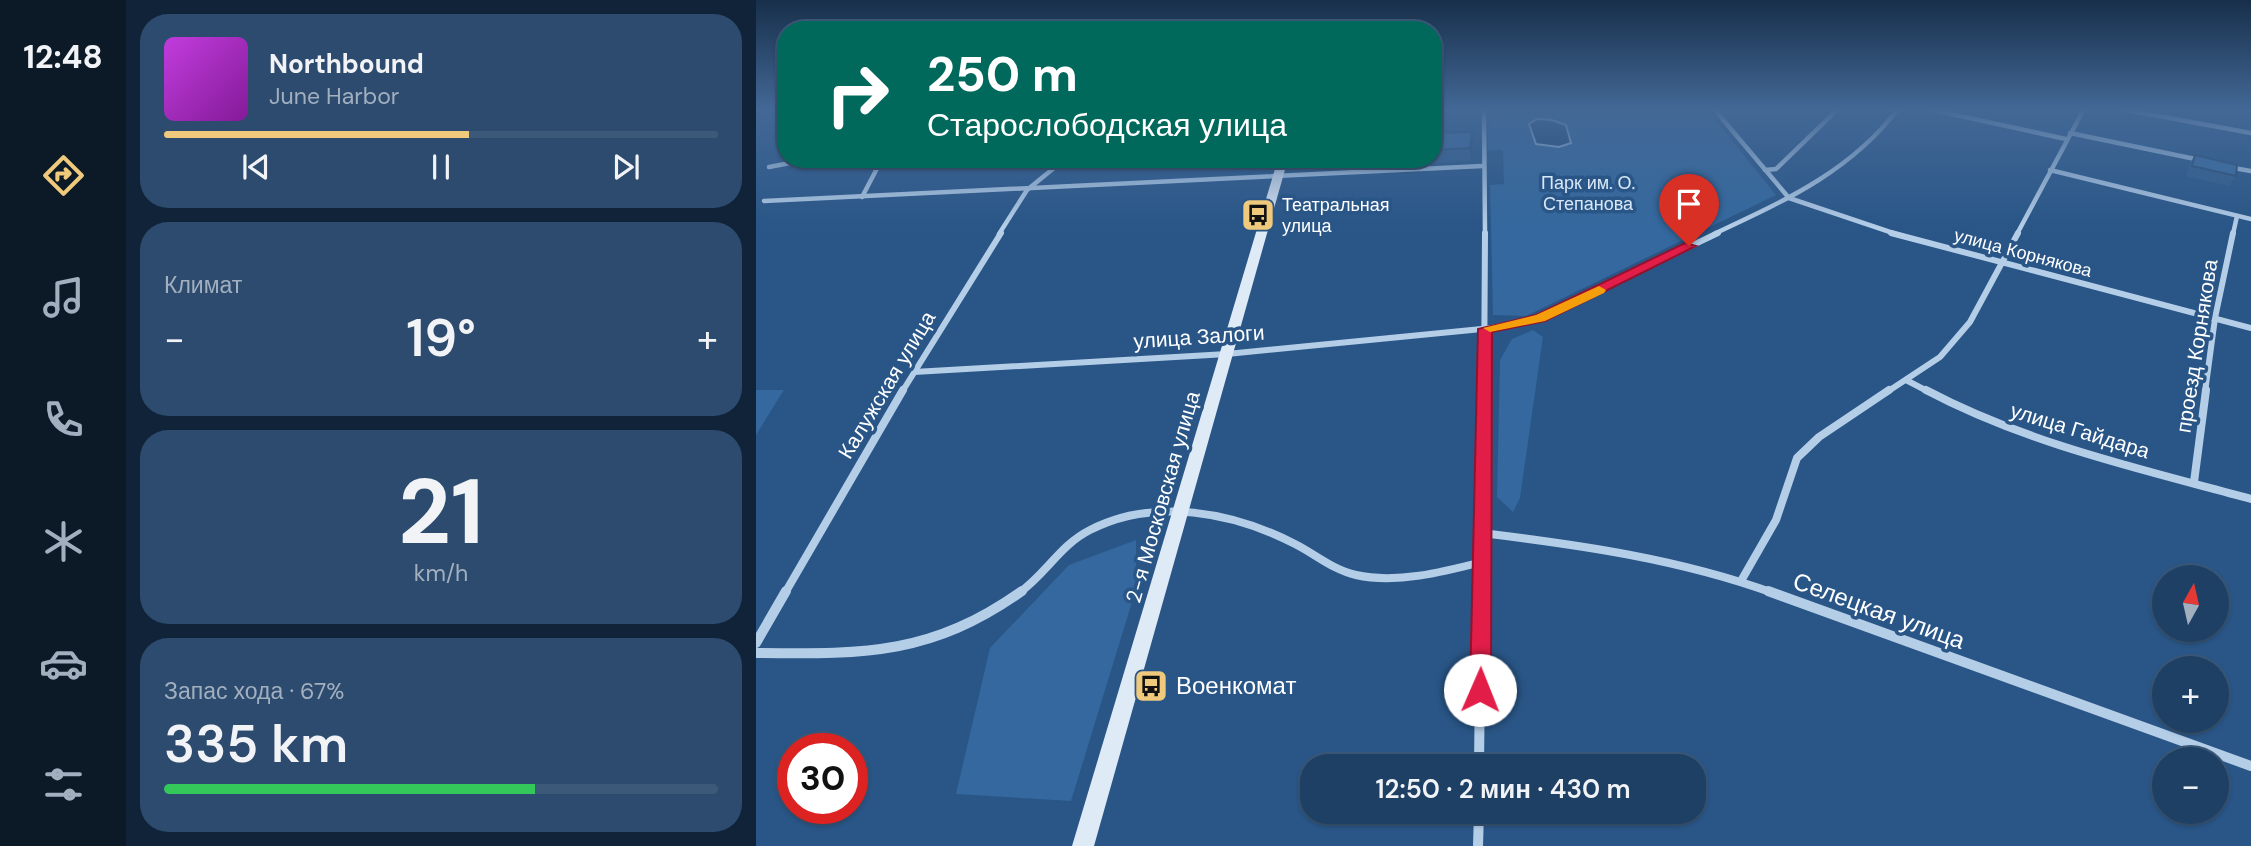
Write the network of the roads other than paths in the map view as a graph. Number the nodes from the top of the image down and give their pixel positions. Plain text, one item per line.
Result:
1 (1483, 148) edge
2 (1747, 148) edge
3 (1797, 148) edge
4 (1861, 148) edge
5 (2061, 148) edge
6 (2135, 148) edge
7 (2212, 163) edge
8 (777, 165) edge
9 (1482, 166) junction
10 (2225, 166) edge
11 (769, 167) dead end
12 (877, 168) edge
13 (1054, 168) edge
14 (1281, 168) edge
15 (1441, 168) edge
16 (1442, 168) edge
17 (1765, 170) junction
18 (2050, 170) junction
19 (2251, 171) edge
20 (1279, 176) junction
21 (1027, 190) junction
22 (862, 197) junction
23 (1789, 198) junction
24 (764, 201) dead end
25 (2237, 216) junction
26 (2251, 219) edge
27 (2003, 261) junction
28 (2215, 318) junction
29 (2251, 328) edge
30 (1485, 329) junction
31 (1227, 354) junction
32 (914, 372) junction
33 (1906, 380) junction
34 (2193, 482) junction
35 (2251, 499) edge
36 (1181, 512) junction
37 (1482, 533) junction
38 (1482, 562) junction
39 (1741, 582) junction
40 (756, 643) edge
41 (756, 653) edge
42 (1479, 754) edge
43 (2251, 766) edge
44 (1479, 824) edge
45 (1083, 846) edge
46 (1478, 846) edge

1 - 9 street
2 - 17 street
3 - 17 street
4 - 23 street, улица Залоги
5 - 18 street
6 - 7 street
8 - 11 street
9 - 16 street
9 - 30 street
10 - 19 street
12 - 22 street
13 - 21 street, Калужская улица
14 - 20 street, 2-я Московская улица
15 - 20 street
17 - 23 street
18 - 25 street
18 - 27 street
20 - 21 street
20 - 31 street, 2-я Московская улица
21 - 22 street
21 - 32 street, Калужская улица
22 - 24 street
23 - 27 street, улица Корнякова
23 - 30 street, улица Залоги
25 - 26 street
25 - 28 street, проезд Корнякова
27 - 28 street, улица Корнякова
27 - 33 street
28 - 29 street, улица Корнякова
28 - 34 street, проезд Корнякова
30 - 31 street, улица Залоги
30 - 37 street
31 - 32 street, улица Залоги
31 - 36 street, 2-я Московская улица
32 - 40 street, Калужская улица
33 - 34 street, улица Гайдара
33 - 39 street
34 - 35 street, улица Гайдара
36 - 38 street
36 - 41 street
36 - 45 street, 2-я Московская улица
37 - 38 street
37 - 39 street, Селецкая улица
38 - 42 street
39 - 43 street, Селецкая улица
44 - 46 street

